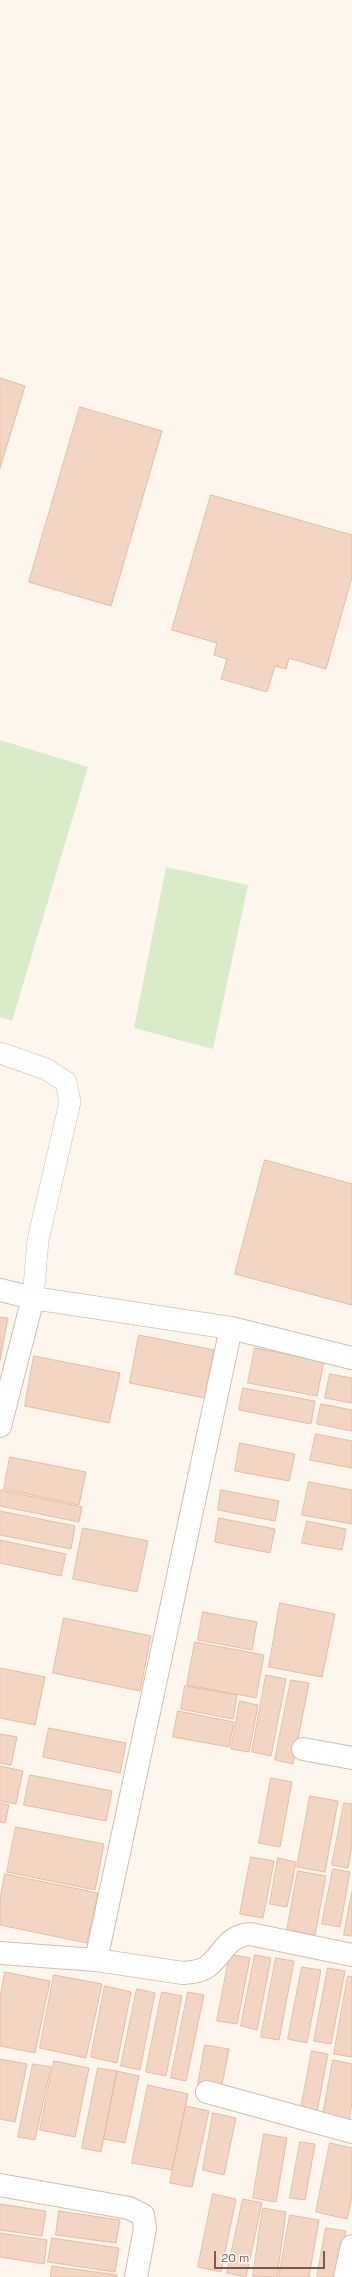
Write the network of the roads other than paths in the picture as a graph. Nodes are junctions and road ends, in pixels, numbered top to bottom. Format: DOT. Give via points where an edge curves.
graph roads {
  1 [pos="0,1052"];
  2 [pos="0,1290"];
  3 [pos="33,1298"];
  4 [pos="231,1328"];
  5 [pos="352,1358"];
  6 [pos="0,1426"];
  7 [pos="303,1749"];
  8 [pos="352,1758"];
  9 [pos="0,1953"];
  10 [pos="352,1955"];
  11 [pos="96,1960"];
  12 [pos="207,2092"];
  13 [pos="352,2132"];
  14 [pos="0,2185"];
  15 [pos="352,2246"];
  16 [pos="136,2277"];
  17 [pos="345,2277"];
  1 -- 3 [label="lane" via="46,1069 66,1082 70,1102 38,1240"];
  2 -- 3 [label="street"];
  3 -- 4 [label="street"];
  3 -- 6 [label="street"];
  4 -- 5 [label="street"];
  4 -- 11 [label="street"];
  7 -- 8 [label="street"];
  9 -- 11 [label="street"];
  10 -- 11 [label="street" via="250,1934 239,1935 207,1967 197,1972 183,1973"];
  12 -- 13 [label="street"];
  14 -- 16 [label="street" via="129,2208 143,2215 145,2228"];
  15 -- 17 [label="street"];
}
